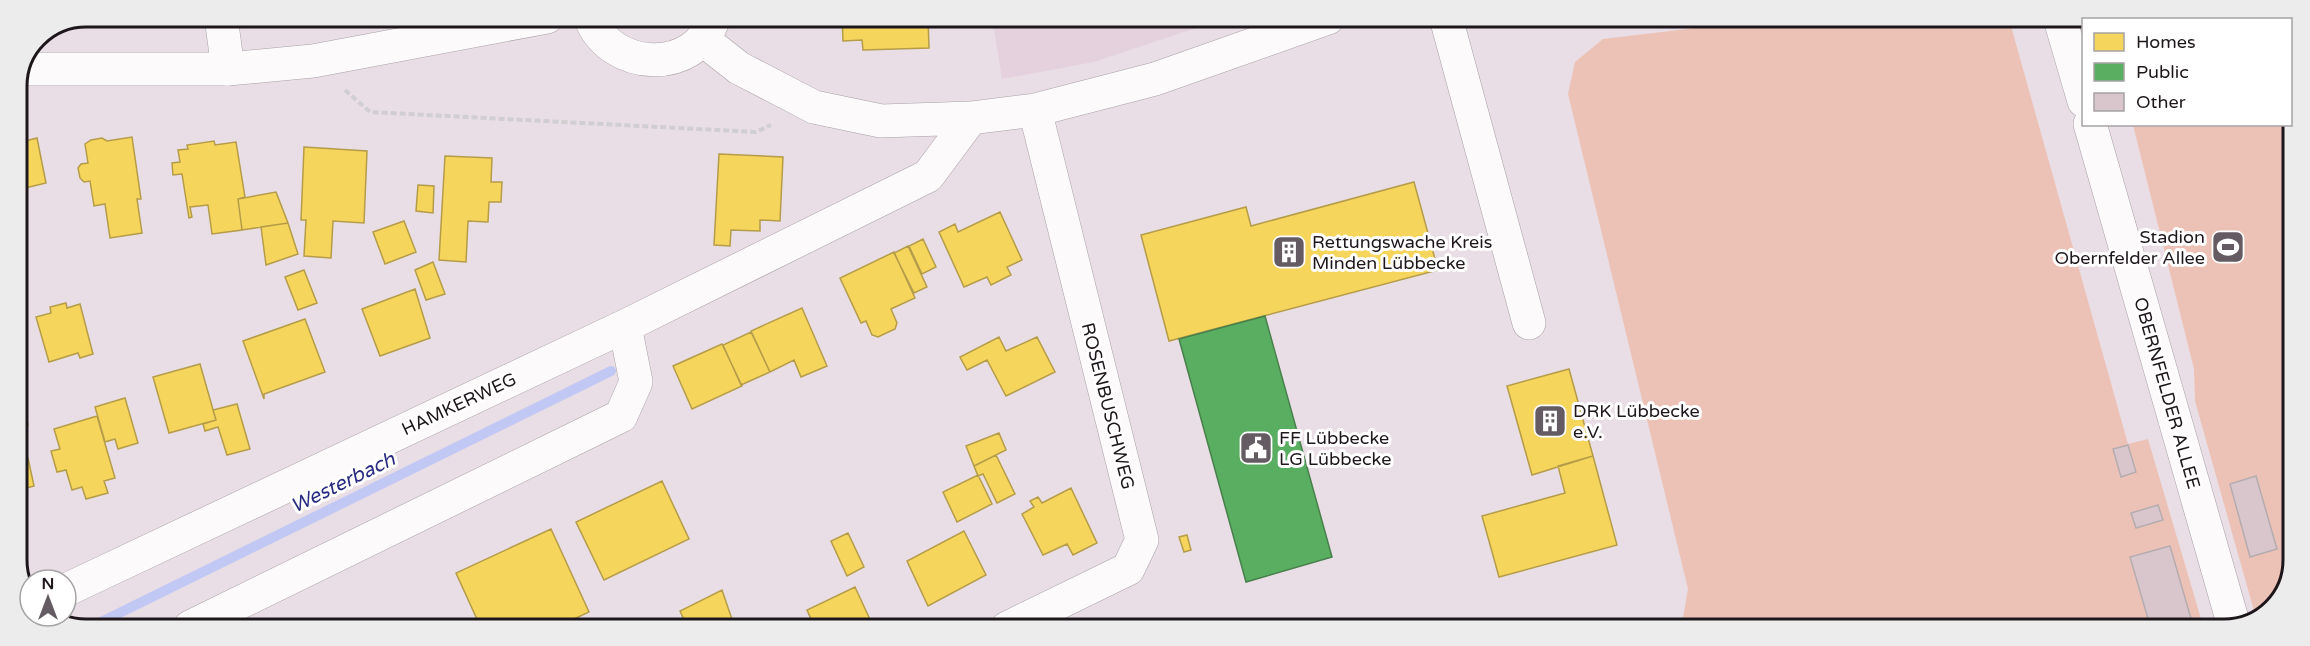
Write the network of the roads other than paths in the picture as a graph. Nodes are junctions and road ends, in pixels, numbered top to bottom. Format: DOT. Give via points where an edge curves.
graph roads {
  1 [pos="222,27"];
  2 [pos="494,27"];
  3 [pos="594,27"];
  4 [pos="1302,27"];
  5 [pos="1448,27"];
  6 [pos="2062,27"];
  7 [pos="708,28"];
  8 [pos="30,69"];
  9 [pos="228,69"];
  10 [pos="2082,94"];
  11 [pos="1035,111"];
  12 [pos="971,118"];
  13 [pos="2091,126"];
  14 [pos="1529,324"];
  15 [pos="625,326"];
  16 [pos="78,584"];
  17 [pos="2232,618"];
  18 [pos="206,619"];
  19 [pos="1025,619"];
  1 -- 9 [label="street"];
  2 -- 9 [label="street" via="313,61"];
  3 -- 7 [label="street" via="607,44 645,61 685,52"];
  4 -- 11 [label="street" via="1155,79"];
  5 -- 14 [label="street"];
  6 -- 10 [label="street"];
  7 -- 12 [label="street" via="739,68 814,107 881,121"];
  8 -- 9 [label="street"];
  11 -- 12 [label="street"];
  11 -- 19 [label="street, ROSENBUSCHWEG" via="1142,540 1128,568"];
  12 -- 15 [label="street, HAMKERWEG" via="928,176"];
  13 -- 17 [label="street, OBERNFELDER ALLEE"];
  15 -- 16 [label="street, HAMKERWEG"];
  15 -- 18 [label="street" via="636,382 621,416"];
}
